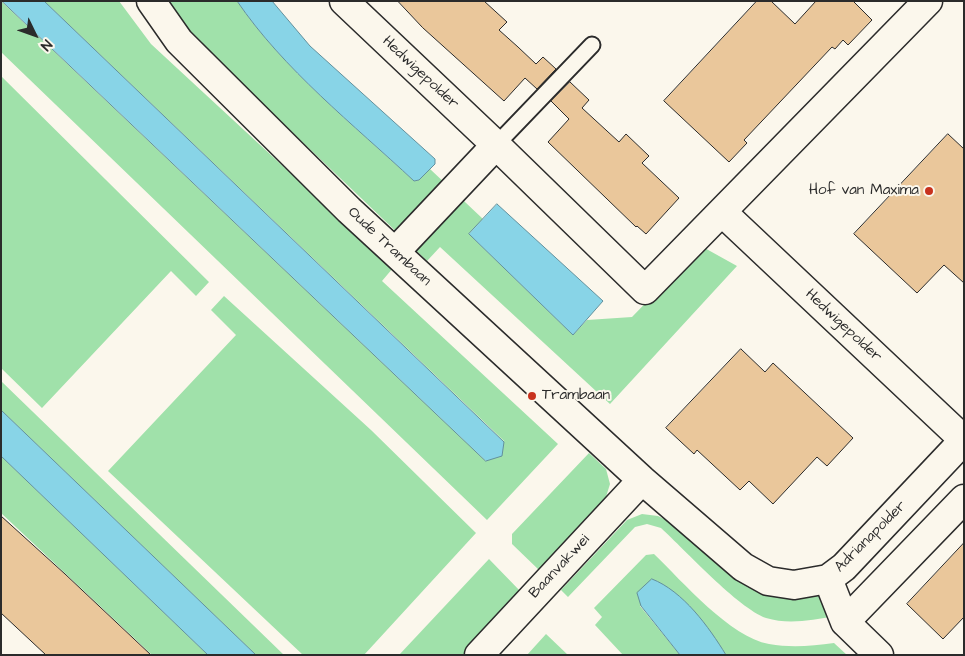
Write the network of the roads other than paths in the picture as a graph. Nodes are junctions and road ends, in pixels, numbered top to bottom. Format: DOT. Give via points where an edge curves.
graph roads {
  1 [pos="151,1"];
  2 [pos="344,1"];
  3 [pos="928,1"];
  4 [pos="592,45"];
  5 [pos="496,145"];
  6 [pos="722,212"];
  7 [pos="395,252"];
  8 [pos="964,440"];
  9 [pos="642,480"];
  10 [pos="964,499"];
  11 [pos="828,579"];
  12 [pos="845,622"];
  13 [pos="479,655"];
  14 [pos="879,655"];
  1 -- 7 [label="street, Oude Trambaan" via="179,41"];
  2 -- 5 [label="street, Hedwigepolder"];
  3 -- 6 [label="street, Hedwigepolder"];
  4 -- 5 [label="lane"];
  5 -- 6 [label="street, Hedwigepolder" via="645,290"];
  5 -- 7 [label="street"];
  6 -- 8 [label="street, Hedwigepolder"];
  7 -- 9 [label="street, Oude Trambaan"];
  8 -- 11 [label="street, Adrianapolder" via="844,567"];
  9 -- 11 [label="street, Adrianapolder" via="743,567 768,581 794,585"];
  9 -- 13 [label="street, Baanvakwei"];
  10 -- 12 [label="street"];
  11 -- 12 [label="street"];
  12 -- 14 [label="street"];
}
